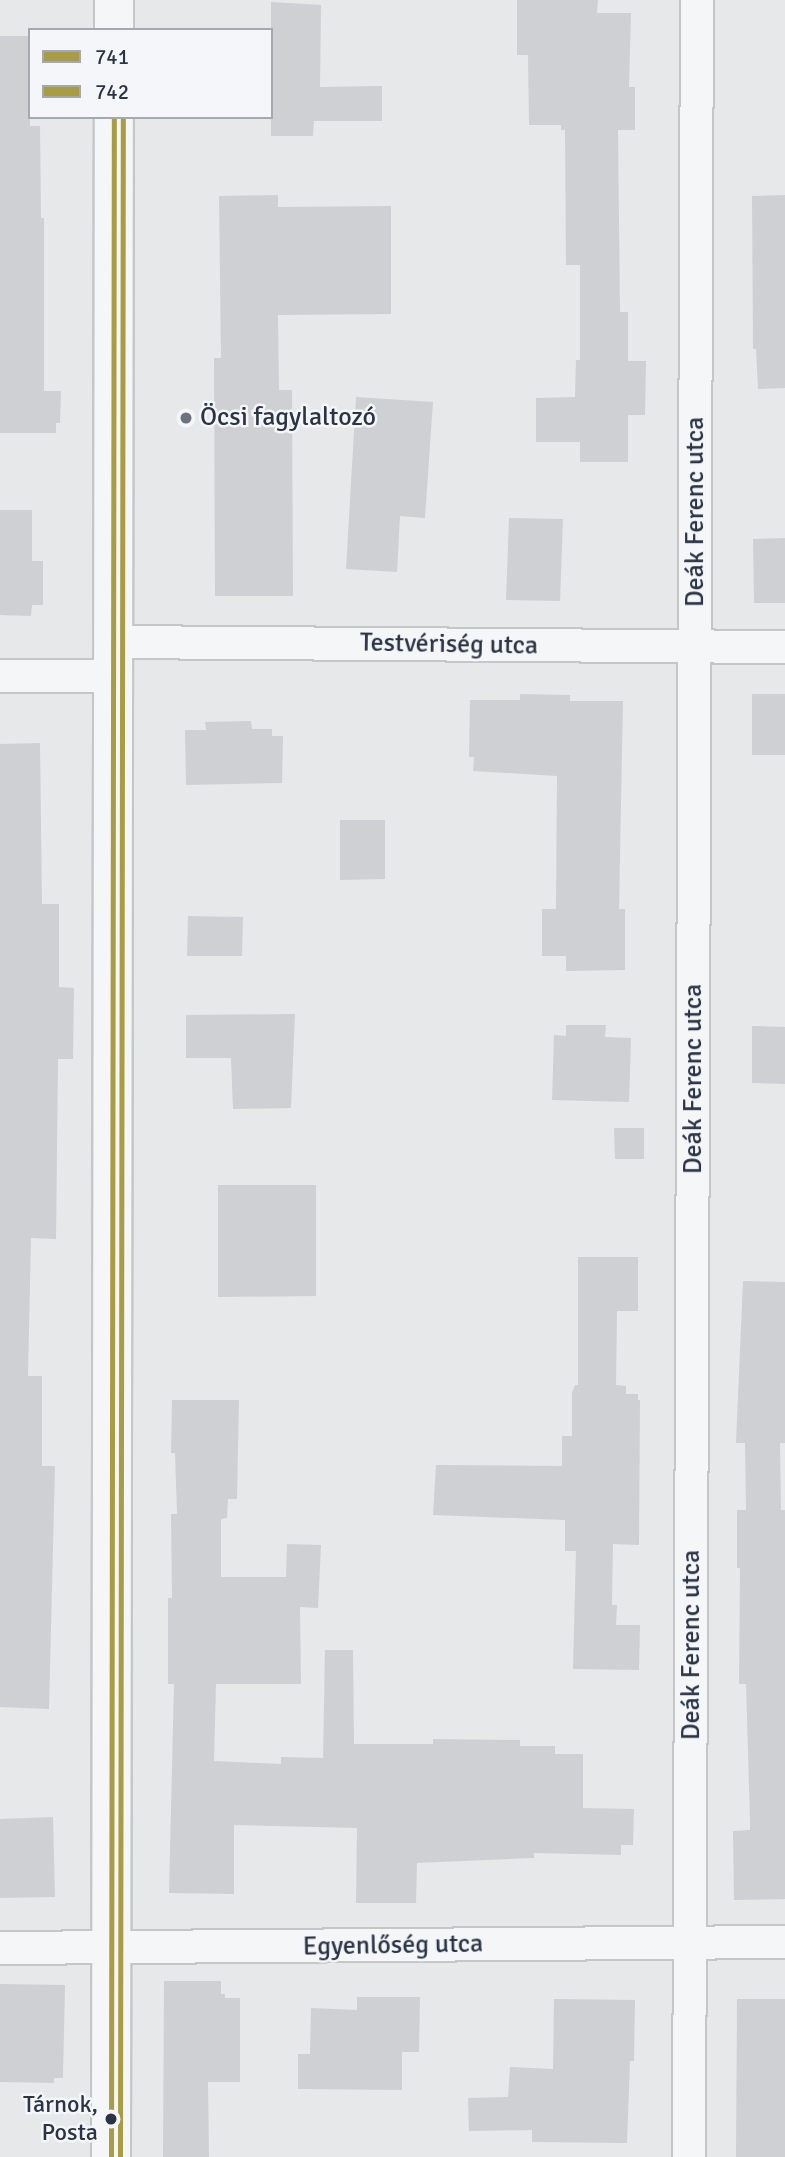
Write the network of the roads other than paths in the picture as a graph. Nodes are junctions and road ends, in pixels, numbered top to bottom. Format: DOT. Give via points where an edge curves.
graph roads {
  1 [pos="114,0"];
  2 [pos="697,0"];
  3 [pos="114,28"];
  4 [pos="114,119"];
  5 [pos="695,647"];
  6 [pos="785,647"];
  7 [pos="113,659"];
  8 [pos="0,676"];
  9 [pos="785,1942"];
  10 [pos="691,1943"];
  11 [pos="0,1948"];
  12 [pos="112,1949"];
  13 [pos="111,2157"];
  14 [pos="690,2157"];
  1 -- 3 [label="street"];
  2 -- 5 [label="street, Deák Ferenc utca"];
  4 -- 7 [label="street"];
  5 -- 6 [label="street, Testvériség utca"];
  5 -- 7 [label="street, Testvériség utca"];
  5 -- 10 [label="street, Deák Ferenc utca"];
  7 -- 8 [label="street, Testvériség utca"];
  7 -- 12 [label="street"];
  9 -- 10 [label="street, Egyenlőség utca"];
  10 -- 12 [label="street, Egyenlőség utca"];
  10 -- 14 [label="street, Deák Ferenc utca"];
  11 -- 12 [label="street, Egyenlőség utca"];
  12 -- 13 [label="street"];
}
